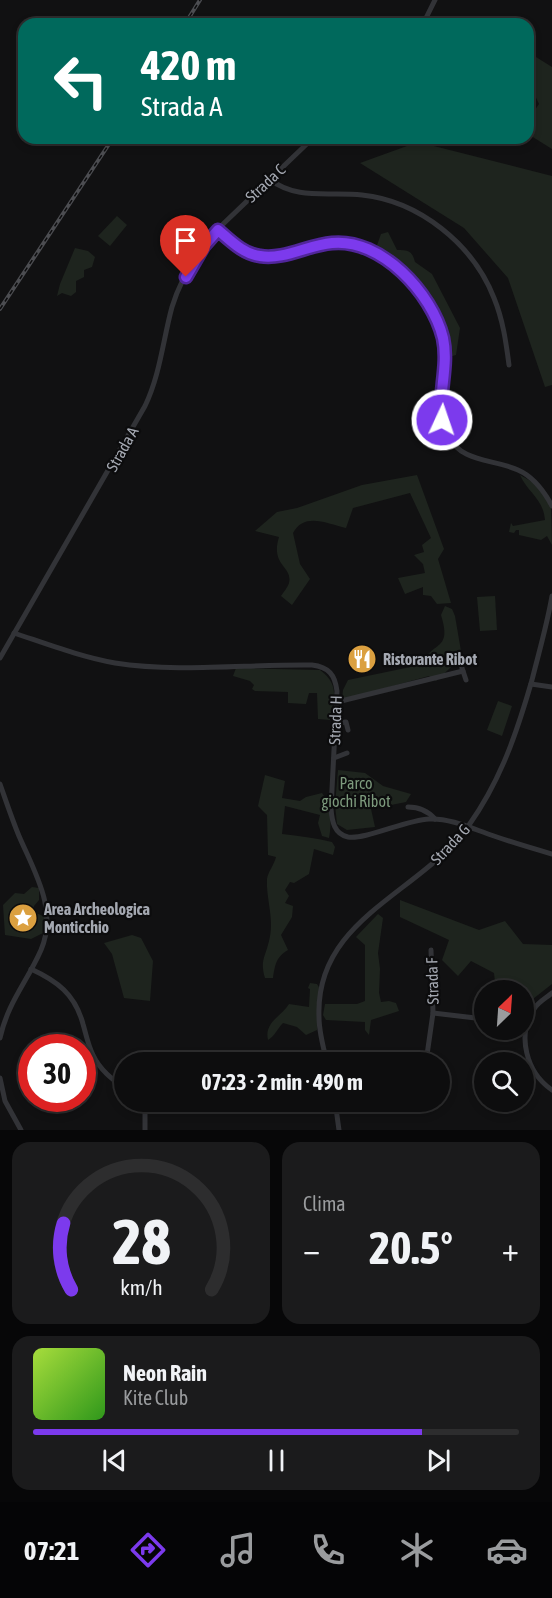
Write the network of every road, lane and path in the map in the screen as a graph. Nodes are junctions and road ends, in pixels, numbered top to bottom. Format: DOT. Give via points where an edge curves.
graph roads {
  1 [pos="435,0"];
  2 [pos="426,18"];
  3 [pos="307,144"];
  4 [pos="269,179"];
  5 [pos="218,230"];
  6 [pos="509,365"];
  7 [pos="552,506"];
  8 [pos="552,596"];
  9 [pos="14,633"];
  10 [pos="0,658"];
  11 [pos="459,659"];
  12 [pos="463,670"];
  13 [pos="466,680"];
  14 [pos="531,684"];
  15 [pos="552,687"];
  16 [pos="338,702"];
  17 [pos="336,723"];
  18 [pos="348,730"];
  19 [pos="347,753"];
  20 [pos="334,758"];
  21 [pos="0,784"];
  22 [pos="408,807"];
  23 [pos="435,819"];
  24 [pos="468,827"];
  25 [pos="552,854"];
  26 [pos="431,950"];
  27 [pos="31,969"];
  28 [pos="549,995"];
  29 [pos="552,1002"];
  30 [pos="534,1009"];
  31 [pos="434,1013"];
  32 [pos="474,1018"];
  33 [pos="0,1038"];
  34 [pos="526,1040"];
  35 [pos="325,1052"];
  36 [pos="428,1052"];
  37 [pos="0,1078"];
  38 [pos="114,1080"];
  39 [pos="552,1090"];
  40 [pos="144,1112"];
  41 [pos="337,1112"];
  42 [pos="21,1130"];
  43 [pos="145,1130"];
  44 [pos="339,1130"];
  1 -- 2 [label="street"];
  3 -- 4 [label="street, Strada C"];
  4 -- 5 [label="street, Strada C"];
  4 -- 6 [label="street" via="305,195 353,194 389,200 437,226 471,257 490,288 500,313"];
  5 -- 7 [label="street" via="246,251 262,257 337,242 362,246 388,260 423,297 441,330 445,358 442,417 451,441 471,458 526,475"];
  5 -- 9 [label="street, Strada A" via="201,250 177,294 154,386 145,406"];
  8 -- 14 [label="street, Strada G"];
  9 -- 10 [label="street, Strada A"];
  9 -- 16 [label="street, Strada H" via="121,663 184,667 322,666 335,678"];
  11 -- 12 [label="street"];
  12 -- 13 [label="street"];
  12 -- 16 [label="street"];
  14 -- 15 [label="street"];
  14 -- 24 [label="street, Strada G" via="511,749 493,789"];
  16 -- 17 [label="street, Strada H"];
  17 -- 18 [label="street" via="346,723"];
  17 -- 20 [label="street, Strada H"];
  19 -- 20 [label="street"];
  20 -- 23 [label="street, Strada H" via="332,821 339,833 358,837 399,824"];
  21 -- 27 [label="street" via="46,902 45,936"];
  22 -- 23 [label="street"];
  23 -- 24 [label="street, Strada H"];
  24 -- 25 [label="street, Strada H"];
  24 -- 35 [label="street, Strada G" via="443,855 360,922 338,946 326,971 320,998 319,1024"];
  26 -- 31 [label="street, Strada F"];
  27 -- 33 [label="street" via="7,1012"];
  27 -- 38 [label="street" via="68,992 78,1008 96,1061"];
  28 -- 29 [label="street"];
  28 -- 30 [label="street"];
  31 -- 32 [label="street, Strada F"];
  31 -- 36 [label="street, Strada F"];
  34 -- 39 [label="street" via="529,1062 539,1079"];
  37 -- 42 [label="street" via="5,1101"];
  40 -- 43 [label="street"];
  41 -- 44 [label="street"];
}
